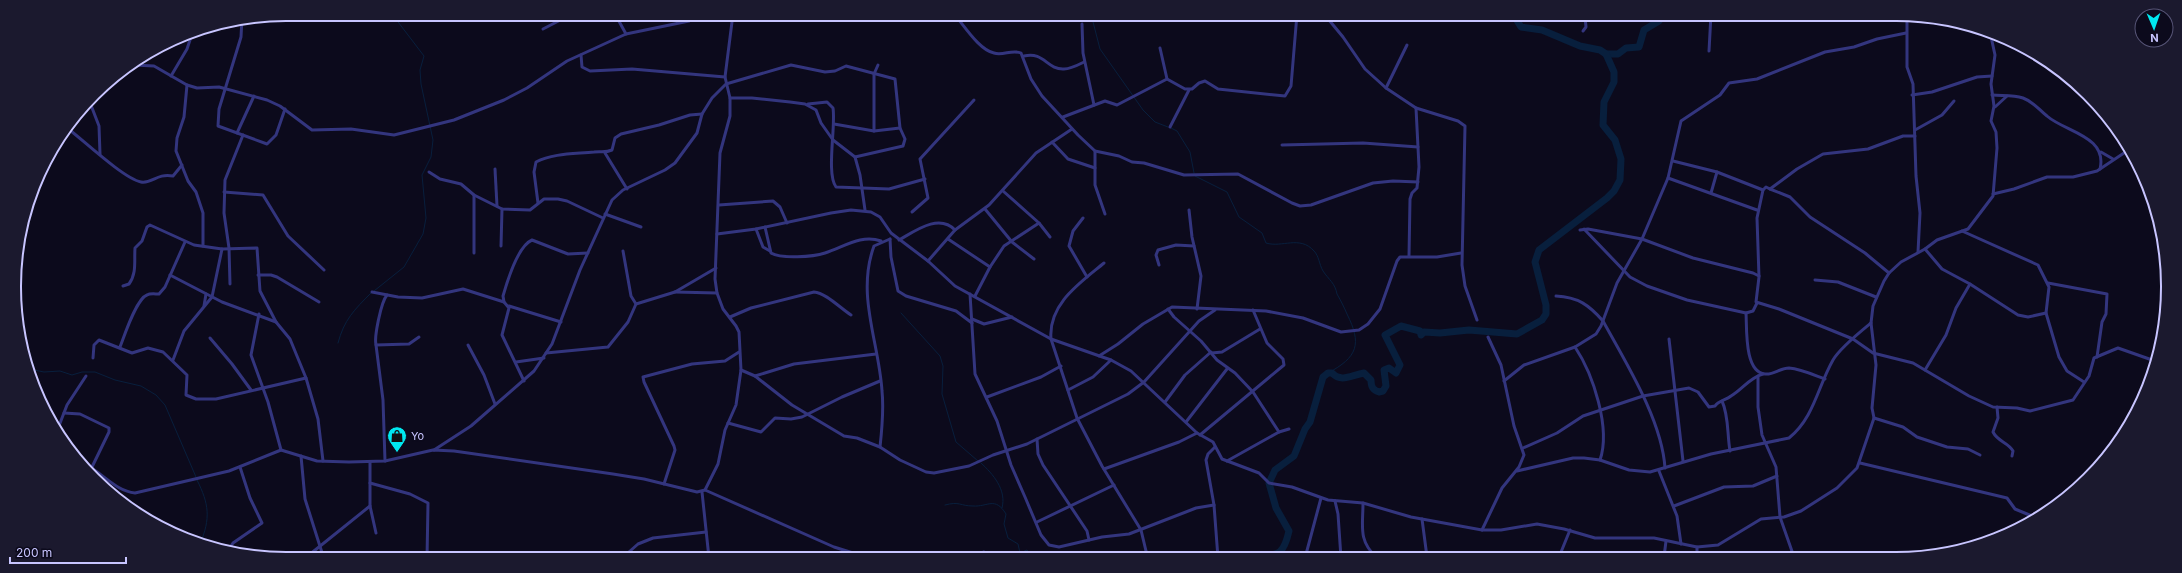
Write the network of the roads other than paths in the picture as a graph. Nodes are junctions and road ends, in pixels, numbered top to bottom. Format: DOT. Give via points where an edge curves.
graph roads {
  1 [pos="559,21"];
  2 [pos="619,21"];
  3 [pos="689,21"];
  4 [pos="732,21"];
  5 [pos="959,21"];
  6 [pos="1296,21"];
  7 [pos="1330,21"];
  8 [pos="1585,21"];
  9 [pos="1711,21"];
  10 [pos="1907,22"];
  11 [pos="1082,24"];
  12 [pos="241,25"];
  13 [pos="543,30"];
  14 [pos="1583,31"];
  15 [pos="1906,33"];
  16 [pos="626,34"];
  17 [pos="190,39"];
  18 [pos="1992,39"];
  19 [pos="1407,45"];
  20 [pos="1160,48"];
  21 [pos="1709,51"];
  22 [pos="581,55"];
  23 [pos="1024,56"];
  24 [pos="1084,62"];
  25 [pos="141,65"];
  26 [pos="878,65"];
  27 [pos="874,74"];
  28 [pos="171,76"];
  29 [pos="1992,76"];
  30 [pos="725,77"];
  31 [pos="1167,79"];
  32 [pos="726,84"];
  33 [pos="187,86"];
  34 [pos="226,88"];
  35 [pos="1386,88"];
  36 [pos="1189,90"];
  37 [pos="1912,95"];
  38 [pos="1992,95"];
  39 [pos="254,96"];
  40 [pos="2007,96"];
  41 [pos="730,98"];
  42 [pos="974,100"];
  43 [pos="1954,101"];
  44 [pos="808,104"];
  45 [pos="1094,105"];
  46 [pos="92,106"];
  47 [pos="1416,108"];
  48 [pos="285,109"];
  49 [pos="1994,109"];
  50 [pos="702,114"];
  51 [pos="1063,117"];
  52 [pos="834,124"];
  53 [pos="1170,127"];
  54 [pos="900,128"];
  55 [pos="1072,129"];
  56 [pos="1915,130"];
  57 [pos="71,131"];
  58 [pos="874,131"];
  59 [pos="238,133"];
  60 [pos="243,135"];
  61 [pos="1915,136"];
  62 [pos="833,140"];
  63 [pos="1052,142"];
  64 [pos="1282,145"];
  65 [pos="1418,147"];
  66 [pos="1095,151"];
  67 [pos="2101,152"];
  68 [pos="2124,152"];
  69 [pos="605,153"];
  70 [pos="100,154"];
  71 [pos="855,157"];
  72 [pos="2113,159"];
  73 [pos="1673,161"];
  74 [pos="182,166"];
  75 [pos="1095,168"];
  76 [pos="495,169"];
  77 [pos="2100,169"];
  78 [pos="428,172"];
  79 [pos="1717,172"];
  80 [pos="1668,178"];
  81 [pos="925,179"];
  82 [pos="1418,182"];
  83 [pos="862,188"];
  84 [pos="627,189"];
  85 [pos="1770,189"];
  86 [pos="1763,190"];
  87 [pos="1003,191"];
  88 [pos="224,192"];
  89 [pos="1711,193"];
  90 [pos="1993,194"];
  91 [pos="474,196"];
  92 [pos="538,203"];
  93 [pos="719,205"];
  94 [pos="497,206"];
  95 [pos="502,209"];
  96 [pos="985,209"];
  97 [pos="864,210"];
  98 [pos="1189,210"];
  99 [pos="1757,210"];
  100 [pos="912,212"];
  101 [pos="1105,214"];
  102 [pos="604,216"];
  103 [pos="1084,218"];
  104 [pos="787,223"];
  105 [pos="1038,223"];
  106 [pos="641,227"];
  107 [pos="765,227"];
  108 [pos="756,229"];
  109 [pos="955,230"];
  110 [pos="1962,231"];
  111 [pos="891,233"];
  112 [pos="717,234"];
  113 [pos="1050,237"];
  114 [pos="890,239"];
  115 [pos="948,239"];
  116 [pos="1642,239"];
  117 [pos="899,240"];
  118 [pos="185,242"];
  119 [pos="881,242"];
  120 [pos="1012,242"];
  121 [pos="203,246"];
  122 [pos="501,246"];
  123 [pos="1194,246"];
  124 [pos="229,248"];
  125 [pos="222,249"];
  126 [pos="1925,249"];
  127 [pos="623,251"];
  128 [pos="770,251"];
  129 [pos="1918,252"];
  130 [pos="474,253"];
  131 [pos="588,253"];
  132 [pos="1461,253"];
  133 [pos="1409,256"];
  134 [pos="1034,259"];
  135 [pos="928,261"];
  136 [pos="1104,263"];
  137 [pos="1159,265"];
  138 [pos="990,267"];
  139 [pos="716,268"];
  140 [pos="324,270"];
  141 [pos="1623,272"];
  142 [pos="1889,273"];
  143 [pos="170,275"];
  144 [pos="258,275"];
  145 [pos="1087,277"];
  146 [pos="1759,277"];
  147 [pos="1816,280"];
  148 [pos="2048,283"];
  149 [pos="230,284"];
  150 [pos="1970,284"];
  151 [pos="123,286"];
  152 [pos="372,292"];
  153 [pos="674,292"];
  154 [pos="717,293"];
  155 [pos="206,294"];
  156 [pos="970,294"];
  157 [pos="386,295"];
  158 [pos="975,296"];
  159 [pos="1556,296"];
  160 [pos="212,297"];
  161 [pos="1876,297"];
  162 [pos="319,302"];
  163 [pos="504,302"];
  164 [pos="1757,303"];
  165 [pos="636,304"];
  166 [pos="509,306"];
  167 [pos="204,307"];
  168 [pos="1168,309"];
  169 [pos="1197,309"];
  170 [pos="1215,310"];
  171 [pos="1253,310"];
  172 [pos="1746,313"];
  173 [pos="2046,313"];
  174 [pos="259,314"];
  175 [pos="851,315"];
  176 [pos="730,317"];
  177 [pos="1012,317"];
  178 [pos="1477,320"];
  179 [pos="972,321"];
  180 [pos="1603,321"];
  181 [pos="276,322"];
  182 [pos="561,322"];
  183 [pos="1871,323"];
  184 [pos="1260,329"];
  185 [pos="1191,331"];
  186 [pos="419,337"];
  187 [pos="1488,337"];
  188 [pos="210,338"];
  189 [pos="1669,339"];
  190 [pos="1051,340"];
  191 [pos="1853,340"];
  192 [pos="376,345"];
  193 [pos="468,345"];
  194 [pos="1575,347"];
  195 [pos="120,348"];
  196 [pos="739,352"];
  197 [pos="546,353"];
  198 [pos="1212,353"];
  199 [pos="1873,353"];
  200 [pos="876,354"];
  201 [pos="1098,356"];
  202 [pos="2097,357"];
  203 [pos="93,358"];
  204 [pos="544,358"];
  205 [pos="2151,359"];
  206 [pos="173,360"];
  207 [pos="1111,360"];
  208 [pos="516,362"];
  209 [pos="1061,366"];
  210 [pos="1227,368"];
  211 [pos="741,370"];
  212 [pos="1925,370"];
  213 [pos="1763,374"];
  214 [pos="86,376"];
  215 [pos="755,376"];
  216 [pos="1758,376"];
  217 [pos="306,378"];
  218 [pos="1825,379"];
  219 [pos="524,381"];
  220 [pos="880,381"];
  221 [pos="1504,381"];
  222 [pos="1144,382"];
  223 [pos="2084,382"];
  224 [pos="262,388"];
  225 [pos="251,390"];
  226 [pos="1068,390"];
  227 [pos="1675,390"];
  228 [pos="1253,392"];
  229 [pos="1643,396"];
  230 [pos="987,397"];
  231 [pos="1722,401"];
  232 [pos="1165,402"];
  233 [pos="495,404"];
  234 [pos="1997,408"];
  235 [pos="1601,410"];
  236 [pos="64,413"];
  237 [pos="809,414"];
  238 [pos="1077,418"];
  239 [pos="1874,418"];
  240 [pos="1186,422"];
  241 [pos="728,423"];
  242 [pos="60,424"];
  243 [pos="1289,429"];
  244 [pos="1279,432"];
  245 [pos="1197,433"];
  246 [pos="1200,435"];
  247 [pos="1037,439"];
  248 [pos="1765,442"];
  249 [pos="880,447"];
  250 [pos="1215,447"];
  251 [pos="1523,448"];
  252 [pos="281,450"];
  253 [pos="433,450"];
  254 [pos="1730,451"];
  255 [pos="1008,452"];
  256 [pos="1980,455"];
  257 [pos="301,456"];
  258 [pos="2012,456"];
  259 [pos="1600,460"];
  260 [pos="323,461"];
  261 [pos="385,461"];
  262 [pos="1227,461"];
  263 [pos="1682,461"];
  264 [pos="370,462"];
  265 [pos="1860,463"];
  266 [pos="92,467"];
  267 [pos="240,467"];
  268 [pos="1665,468"];
  269 [pos="1104,469"];
  270 [pos="1517,471"];
  271 [pos="1659,471"];
  272 [pos="1778,476"];
  273 [pos="370,483"];
  274 [pos="664,484"];
  275 [pos="1114,485"];
  276 [pos="703,491"];
  277 [pos="1321,498"];
  278 [pos="1335,501"];
  279 [pos="1363,503"];
  280 [pos="1214,505"];
  281 [pos="370,506"];
  282 [pos="1070,506"];
  283 [pos="1674,506"];
  284 [pos="2030,515"];
  285 [pos="1780,517"];
  286 [pos="1422,519"];
  287 [pos="1037,522"];
  288 [pos="1141,530"];
  289 [pos="1482,530"];
  290 [pos="1570,530"];
  291 [pos="706,532"];
  292 [pos="376,533"];
  293 [pos="1089,540"];
  294 [pos="1666,541"];
  295 [pos="1680,544"];
  296 [pos="232,546"];
  297 [pos="320,547"];
  298 [pos="1697,547"];
  299 [pos="313,552"];
  300 [pos="322,552"];
  301 [pos="427,552"];
  302 [pos="628,552"];
  303 [pos="708,552"];
  304 [pos="850,552"];
  305 [pos="1147,552"];
  306 [pos="1218,552"];
  307 [pos="1307,552"];
  308 [pos="1341,552"];
  309 [pos="1371,552"];
  310 [pos="1426,552"];
  311 [pos="1561,552"];
  312 [pos="1665,552"];
  313 [pos="1697,552"];
  314 [pos="1792,552"];
  1 -- 13 [label="street"];
  2 -- 16 [label="street"];
  3 -- 16 [label="street"];
  4 -- 30 [label="street"];
  5 -- 23 [label="street" via="971,36 991,52 996,54 1018,51"];
  6 -- 36 [label="street" via="1291,86 1285,96 1218,89 1205,81"];
  7 -- 35 [label="street" via="1365,69"];
  8 -- 14 [label="street"];
  9 -- 21 [label="street"];
  10 -- 15 [label="street"];
  11 -- 24 [label="street"];
  12 -- 34 [label="street"];
  15 -- 37 [label="street" via="1908,67 1913,84"];
  15 -- 73 [label="street" via="1877,38 1847,49 1825,52 1757,79 1729,83 1720,95 1681,121"];
  16 -- 22 [label="street"];
  17 -- 28 [label="street"];
  18 -- 29 [label="street" via="1995,55"];
  19 -- 35 [label="street"];
  20 -- 31 [label="street"];
  22 -- 30 [label="street" via="582,67 590,71 632,69"];
  22 -- 48 [label="street" via="504,100 454,120 394,135 352,129 312,130"];
  23 -- 24 [label="street" via="1036,55 1060,69"];
  23 -- 51 [label="street" via="1034,85"];
  24 -- 45 [label="street"];
  25 -- 28 [label="street" via="154,66"];
  26 -- 27 [label="street"];
  27 -- 32 [label="street" via="846,66 825,72 791,65"];
  27 -- 54 [label="street" via="895,79"];
  27 -- 58 [label="street"];
  28 -- 33 [label="street"];
  29 -- 37 [label="street" via="1977,77 1932,92"];
  29 -- 38 [label="street"];
  30 -- 32 [label="street"];
  31 -- 36 [label="street"];
  31 -- 45 [label="street" via="1117,105 1107,101"];
  32 -- 41 [label="street"];
  32 -- 50 [label="street" via="712,98"];
  33 -- 34 [label="street"];
  33 -- 74 [label="street" via="184,118 176,144"];
  34 -- 39 [label="street"];
  34 -- 59 [label="street" via="219,109 218,126"];
  35 -- 47 [label="street"];
  36 -- 53 [label="street"];
  37 -- 56 [label="street"];
  38 -- 40 [label="street"];
  38 -- 49 [label="street"];
  39 -- 48 [label="street" via="274,102"];
  39 -- 59 [label="street"];
  40 -- 49 [label="street"];
  40 -- 67 [label="street" via="2022,98 2036,105 2047,116 2075,131 2098,147"];
  41 -- 62 [label="street" via="773,99 808,105 816,110 821,124"];
  41 -- 93 [label="street" via="730,116 720,154"];
  42 -- 81 [label="street" via="920,159"];
  43 -- 56 [label="street" via="1942,115"];
  44 -- 52 [label="street" via="831,104"];
  45 -- 51 [label="street"];
  46 -- 70 [label="street" via="99,126"];
  47 -- 65 [label="street"];
  47 -- 132 [label="street" via="1458,121 1465,126"];
  48 -- 60 [label="street" via="276,135 270,143"];
  49 -- 90 [label="street" via="1991,121 1996,132 1997,148"];
  50 -- 69 [label="street" via="690,114 621,134 615,138 612,150"];
  50 -- 84 [label="street" via="697,133 675,163"];
  51 -- 55 [label="street"];
  52 -- 58 [label="street"];
  52 -- 62 [label="street"];
  54 -- 58 [label="street"];
  54 -- 71 [label="street" via="905,139 903,146"];
  55 -- 63 [label="street"];
  55 -- 66 [label="street"];
  56 -- 61 [label="street"];
  57 -- 70 [label="street"];
  59 -- 60 [label="street"];
  60 -- 88 [label="street" via="226,173"];
  61 -- 85 [label="street" via="1904,136 1864,150 1823,154 1798,168"];
  61 -- 129 [label="street" via="1920,213"];
  62 -- 71 [label="street"];
  62 -- 83 [label="street" via="834,186"];
  63 -- 75 [label="street" via="1068,159"];
  63 -- 87 [label="street" via="1036,153"];
  64 -- 65 [label="street" via="1363,143"];
  65 -- 82 [label="street"];
  66 -- 75 [label="street"];
  66 -- 82 [label="street" via="1184,175 1238,174 1300,206 1311,205 1373,183"];
  67 -- 72 [label="street"];
  67 -- 77 [label="street"];
  68 -- 72 [label="street"];
  69 -- 84 [label="street"];
  69 -- 92 [label="street" via="550,156 536,162 534,172"];
  70 -- 74 [label="street" via="124,174 143,182 162,174 175,175"];
  71 -- 83 [label="street"];
  72 -- 77 [label="street"];
  73 -- 79 [label="street"];
  73 -- 80 [label="street"];
  74 -- 121 [label="street" via="196,192 203,213"];
  75 -- 101 [label="street" via="1096,191"];
  76 -- 94 [label="street"];
  77 -- 90 [label="street" via="2073,177 2047,177"];
  78 -- 91 [label="street" via="440,179 461,184"];
  79 -- 86 [label="street"];
  79 -- 89 [label="street"];
  80 -- 89 [label="street"];
  80 -- 116 [label="street"];
  81 -- 83 [label="street" via="889,189"];
  81 -- 100 [label="street" via="928,198"];
  82 -- 133 [label="street" via="1410,199"];
  83 -- 97 [label="street"];
  84 -- 102 [label="street" via="615,197"];
  85 -- 86 [label="street" via="1766,187"];
  85 -- 142 [label="street" via="1790,197 1810,217 1869,256"];
  86 -- 99 [label="street"];
  87 -- 96 [label="street"];
  87 -- 105 [label="street"];
  88 -- 124 [label="street" via="225,227"];
  88 -- 140 [label="street" via="263,195 288,236"];
  89 -- 99 [label="street"];
  90 -- 110 [label="street" via="1972,225"];
  91 -- 94 [label="street"];
  91 -- 130 [label="street"];
  92 -- 95 [label="street" via="530,210"];
  92 -- 102 [label="street" via="550,198 567,201"];
  93 -- 104 [label="street" via="773,201 780,207"];
  93 -- 112 [label="street"];
  94 -- 95 [label="street"];
  95 -- 122 [label="street"];
  96 -- 109 [label="street"];
  96 -- 120 [label="street"];
  97 -- 104 [label="street" via="831,213"];
  97 -- 111 [label="street" via="880,217"];
  98 -- 123 [label="street"];
  99 -- 146 [label="street"];
  102 -- 106 [label="street"];
  102 -- 131 [label="street"];
  103 -- 145 [label="street" via="1073,231 1069,246"];
  104 -- 107 [label="street"];
  105 -- 113 [label="street"];
  105 -- 120 [label="street"];
  107 -- 108 [label="street"];
  107 -- 128 [label="street"];
  108 -- 112 [label="street"];
  108 -- 128 [label="street" via="763,247"];
  109 -- 115 [label="street"];
  109 -- 117 [label="street" via="948,224 938,222 922,227"];
  110 -- 126 [label="street" via="1943,236"];
  110 -- 148 [label="street" via="2038,265"];
  111 -- 114 [label="street"];
  111 -- 117 [label="street"];
  112 -- 139 [label="street"];
  114 -- 119 [label="street"];
  114 -- 179 [label="street" via="898,291 906,296 956,311"];
  115 -- 135 [label="street"];
  115 -- 138 [label="street"];
  116 -- 141 [label="street"];
  116 -- 141 [label="street" via="1582,229"];
  116 -- 146 [label="street" via="1693,258 1753,273"];
  117 -- 135 [label="street"];
  118 -- 121 [label="street"];
  118 -- 143 [label="street"];
  118 -- 151 [label="street" via="150,225 147,227 142,241 135,248 132,280"];
  119 -- 128 [label="street" via="873,239 854,242 824,253 791,257 772,254"];
  119 -- 200 [label="street" via="874,246 866,273 869,314"];
  120 -- 134 [label="street"];
  120 -- 138 [label="street" via="1004,246"];
  121 -- 125 [label="street"];
  123 -- 137 [label="street" via="1158,250 1156,254"];
  123 -- 169 [label="street" via="1201,276"];
  124 -- 125 [label="street"];
  124 -- 144 [label="street" via="257,248"];
  124 -- 149 [label="street"];
  125 -- 160 [label="street"];
  126 -- 129 [label="street"];
  126 -- 150 [label="street" via="1942,269"];
  127 -- 165 [label="street" via="631,296"];
  129 -- 142 [label="street"];
  131 -- 163 [label="street" via="568,254 536,241 529,242 511,273 503,296"];
  131 -- 182 [label="street"];
  132 -- 133 [label="street" via="1437,257"];
  132 -- 178 [label="street" via="1465,286"];
  133 -- 171 [label="street" via="1400,257 1397,261 1380,309 1368,324 1359,330 1341,332 1303,318"];
  135 -- 156 [label="street" via="944,278"];
  136 -- 145 [label="street"];
  138 -- 158 [label="street"];
  139 -- 153 [label="street"];
  139 -- 154 [label="street"];
  141 -- 172 [label="street" via="1647,286 1681,298"];
  141 -- 180 [label="street"];
  142 -- 161 [label="street"];
  143 -- 155 [label="street"];
  143 -- 195 [label="street" via="159,294 144,297 132,316"];
  144 -- 162 [label="street" via="277,277"];
  144 -- 181 [label="street" via="260,290"];
  145 -- 190 [label="street" via="1062,301 1052,326"];
  146 -- 164 [label="street" via="1755,300"];
  147 -- 161 [label="street" via="1838,282"];
  148 -- 173 [label="street"];
  148 -- 202 [label="street" via="2107,294 2106,314 2102,322"];
  150 -- 173 [label="street" via="2018,315"];
  150 -- 212 [label="street" via="1956,308 1946,335 1931,356"];
  152 -- 157 [label="street"];
  153 -- 154 [label="street"];
  153 -- 165 [label="street"];
  154 -- 176 [label="street" via="723,309"];
  155 -- 160 [label="street"];
  155 -- 167 [label="street"];
  156 -- 158 [label="street"];
  156 -- 179 [label="street"];
  157 -- 163 [label="street" via="422,298 463,289"];
  157 -- 192 [label="street" via="375,333"];
  158 -- 177 [label="street"];
  159 -- 180 [label="street" via="1581,301 1593,309"];
  160 -- 167 [label="street"];
  160 -- 174 [label="street"];
  161 -- 183 [label="street"];
  163 -- 166 [label="street"];
  164 -- 172 [label="street" via="1753,311"];
  164 -- 191 [label="street" via="1779,309"];
  165 -- 197 [label="street" via="628,322 608,347"];
  166 -- 182 [label="street"];
  166 -- 208 [label="street" via="502,334"];
  167 -- 206 [label="street" via="184,331"];
  168 -- 169 [label="street"];
  168 -- 185 [label="street"];
  168 -- 201 [label="street"];
  169 -- 170 [label="street"];
  170 -- 171 [label="street"];
  170 -- 185 [label="street" via="1199,321"];
  171 -- 184 [label="street"];
  172 -- 213 [label="street" via="1747,348 1754,365"];
  173 -- 223 [label="street" via="2055,347 2064,368"];
  174 -- 181 [label="street"];
  174 -- 224 [label="street" via="251,355"];
  175 -- 176 [label="street" via="837,307 824,294 814,292 751,308"];
  176 -- 196 [label="street" via="739,332"];
  177 -- 179 [label="street" via="984,324"];
  177 -- 190 [label="street"];
  179 -- 230 [label="street" via="975,374"];
  180 -- 194 [label="street" via="1596,334"];
  180 -- 229 [label="street"];
  181 -- 217 [label="street" via="290,339"];
  182 -- 197 [label="street"];
  183 -- 191 [label="street"];
  183 -- 199 [label="street"];
  184 -- 198 [label="street" via="1222,352"];
  184 -- 228 [label="street" via="1270,348 1284,362"];
  185 -- 198 [label="street"];
  185 -- 222 [label="street"];
  186 -- 192 [label="street" via="408,344"];
  187 -- 221 [label="street"];
  188 -- 225 [label="street"];
  189 -- 227 [label="street"];
  190 -- 201 [label="street"];
  190 -- 209 [label="street"];
  191 -- 199 [label="street"];
  191 -- 218 [label="street" via="1834,358"];
  192 -- 261 [label="street" via="384,400"];
  193 -- 233 [label="street" via="482,370"];
  194 -- 221 [label="street" via="1524,364"];
  194 -- 235 [label="street" via="1588,371"];
  195 -- 203 [label="street" via="97,341 94,345"];
  195 -- 206 [label="street" via="134,353 148,348 157,349"];
  196 -- 211 [label="street"];
  196 -- 274 [label="street" via="725,361 692,364 643,377 675,450"];
  197 -- 204 [label="street"];
  198 -- 210 [label="street"];
  198 -- 232 [label="street" via="1185,375"];
  199 -- 212 [label="street" via="1910,362"];
  199 -- 239 [label="street" via="1876,365 1872,408"];
  200 -- 215 [label="street" via="794,364"];
  200 -- 220 [label="street"];
  201 -- 207 [label="street"];
  202 -- 205 [label="street" via="2118,348"];
  202 -- 223 [label="street" via="2092,361 2090,374"];
  204 -- 208 [label="street"];
  204 -- 219 [label="street"];
  206 -- 225 [label="street" via="187,374 186,395 190,398 216,399"];
  207 -- 222 [label="street"];
  207 -- 226 [label="street" via="1082,384"];
  208 -- 219 [label="street"];
  209 -- 226 [label="street"];
  209 -- 230 [label="street" via="1041,377"];
  210 -- 228 [label="street"];
  210 -- 240 [label="street"];
  211 -- 215 [label="street"];
  211 -- 241 [label="street" via="738,398"];
  212 -- 234 [label="street" via="1969,396"];
  213 -- 216 [label="street"];
  213 -- 218 [label="street" via="1792,368"];
  214 -- 236 [label="street" via="72,395"];
  215 -- 237 [label="street" via="792,405"];
  216 -- 231 [label="street"];
  216 -- 248 [label="street" via="1758,407"];
  217 -- 224 [label="street"];
  217 -- 260 [label="street" via="318,419"];
  218 -- 248 [label="street" via="1809,414 1795,433 1783,440"];
  219 -- 233 [label="street"];
  220 -- 237 [label="street"];
  220 -- 249 [label="street"];
  221 -- 251 [label="street" via="1514,426"];
  222 -- 232 [label="street"];
  222 -- 238 [label="street" via="1128,394"];
  223 -- 234 [label="street" via="2078,395 2068,402 2030,411"];
  224 -- 225 [label="street"];
  224 -- 252 [label="street"];
  226 -- 238 [label="street"];
  227 -- 229 [label="street"];
  227 -- 231 [label="street" via="1694,390 1709,407"];
  227 -- 263 [label="street"];
  228 -- 244 [label="street"];
  228 -- 246 [label="street"];
  229 -- 235 [label="street"];
  229 -- 268 [label="street" via="1661,439"];
  230 -- 255 [label="street"];
  231 -- 254 [label="street" via="1727,412 1726,427"];
  232 -- 240 [label="street"];
  233 -- 253 [label="street" via="461,434"];
  234 -- 258 [label="street" via="1998,418 1993,432 1997,439 2011,447"];
  235 -- 251 [label="street" via="1583,416 1557,433"];
  235 -- 259 [label="street" via="1603,448"];
  236 -- 242 [label="street"];
  236 -- 266 [label="street" via="80,414 109,428"];
  237 -- 241 [label="street" via="792,419 775,418 761,432"];
  237 -- 249 [label="street" via="844,436"];
  238 -- 247 [label="street"];
  238 -- 269 [label="street"];
  239 -- 256 [label="street" via="1903,427 1917,437 1947,448 1968,449"];
  239 -- 265 [label="street"];
  240 -- 245 [label="street"];
  241 -- 276 [label="street" via="724,430 718,464"];
  243 -- 244 [label="street"];
  244 -- 262 [label="street"];
  245 -- 246 [label="street"];
  245 -- 269 [label="street"];
  246 -- 250 [label="street" via="1209,439"];
  247 -- 255 [label="street"];
  247 -- 282 [label="street" via="1038,454 1043,465"];
  248 -- 254 [label="street"];
  248 -- 272 [label="street" via="1774,459"];
  249 -- 255 [label="street" via="900,460 934,473 970,466 993,455"];
  250 -- 262 [label="street" via="1219,456"];
  250 -- 280 [label="street" via="1206,460"];
  251 -- 270 [label="street" via="1523,460"];
  252 -- 257 [label="street"];
  252 -- 267 [label="street"];
  253 -- 261 [label="street"];
  253 -- 274 [label="street" via="498,456"];
  254 -- 263 [label="street"];
  255 -- 287 [label="street" via="1011,465"];
  257 -- 260 [label="street"];
  257 -- 297 [label="street" via="305,499"];
  259 -- 270 [label="street" via="1573,458"];
  259 -- 271 [label="street" via="1640,472"];
  260 -- 264 [label="street"];
  261 -- 264 [label="street"];
  262 -- 277 [label="street" via="1259,473 1269,483 1292,487"];
  263 -- 268 [label="street"];
  264 -- 273 [label="street"];
  265 -- 284 [label="street" via="2007,498 2015,509"];
  265 -- 285 [label="street" via="1838,488 1801,511"];
  266 -- 267 [label="street" via="121,489 135,493"];
  267 -- 296 [label="street" via="250,498 262,523 237,540"];
  268 -- 271 [label="street"];
  269 -- 275 [label="street"];
  270 -- 289 [label="street" via="1502,488"];
  271 -- 283 [label="street"];
  272 -- 283 [label="street" via="1753,486 1724,487"];
  272 -- 285 [label="street"];
  273 -- 281 [label="street"];
  273 -- 301 [label="street" via="410,494 428,503"];
  274 -- 276 [label="street" via="693,492"];
  275 -- 282 [label="street"];
  275 -- 288 [label="street"];
  276 -- 291 [label="street"];
  276 -- 304 [label="street"];
  277 -- 278 [label="street"];
  277 -- 307 [label="street"];
  278 -- 279 [label="street"];
  278 -- 308 [label="street"];
  279 -- 286 [label="street"];
  279 -- 309 [label="street" via="1362,536"];
  280 -- 288 [label="street" via="1196,508"];
  280 -- 306 [label="street"];
  281 -- 292 [label="street"];
  281 -- 297 [label="street"];
  282 -- 287 [label="street"];
  282 -- 293 [label="street" via="1087,530"];
  283 -- 295 [label="street" via="1680,524"];
  285 -- 298 [label="street" via="1761,519 1718,545"];
  285 -- 314 [label="street"];
  286 -- 289 [label="street"];
  286 -- 310 [label="street"];
  287 -- 293 [label="street" via="1045,540 1053,547"];
  288 -- 293 [label="street"];
  288 -- 305 [label="street"];
  289 -- 290 [label="street" via="1495,531 1537,524"];
  290 -- 294 [label="street" via="1595,538 1654,538"];
  290 -- 311 [label="street"];
  291 -- 302 [label="street" via="652,538"];
  291 -- 303 [label="street"];
  294 -- 295 [label="street"];
  294 -- 312 [label="street"];
  295 -- 298 [label="street"];
  297 -- 299 [label="street"];
  297 -- 300 [label="street"];
  298 -- 313 [label="street"];
}
